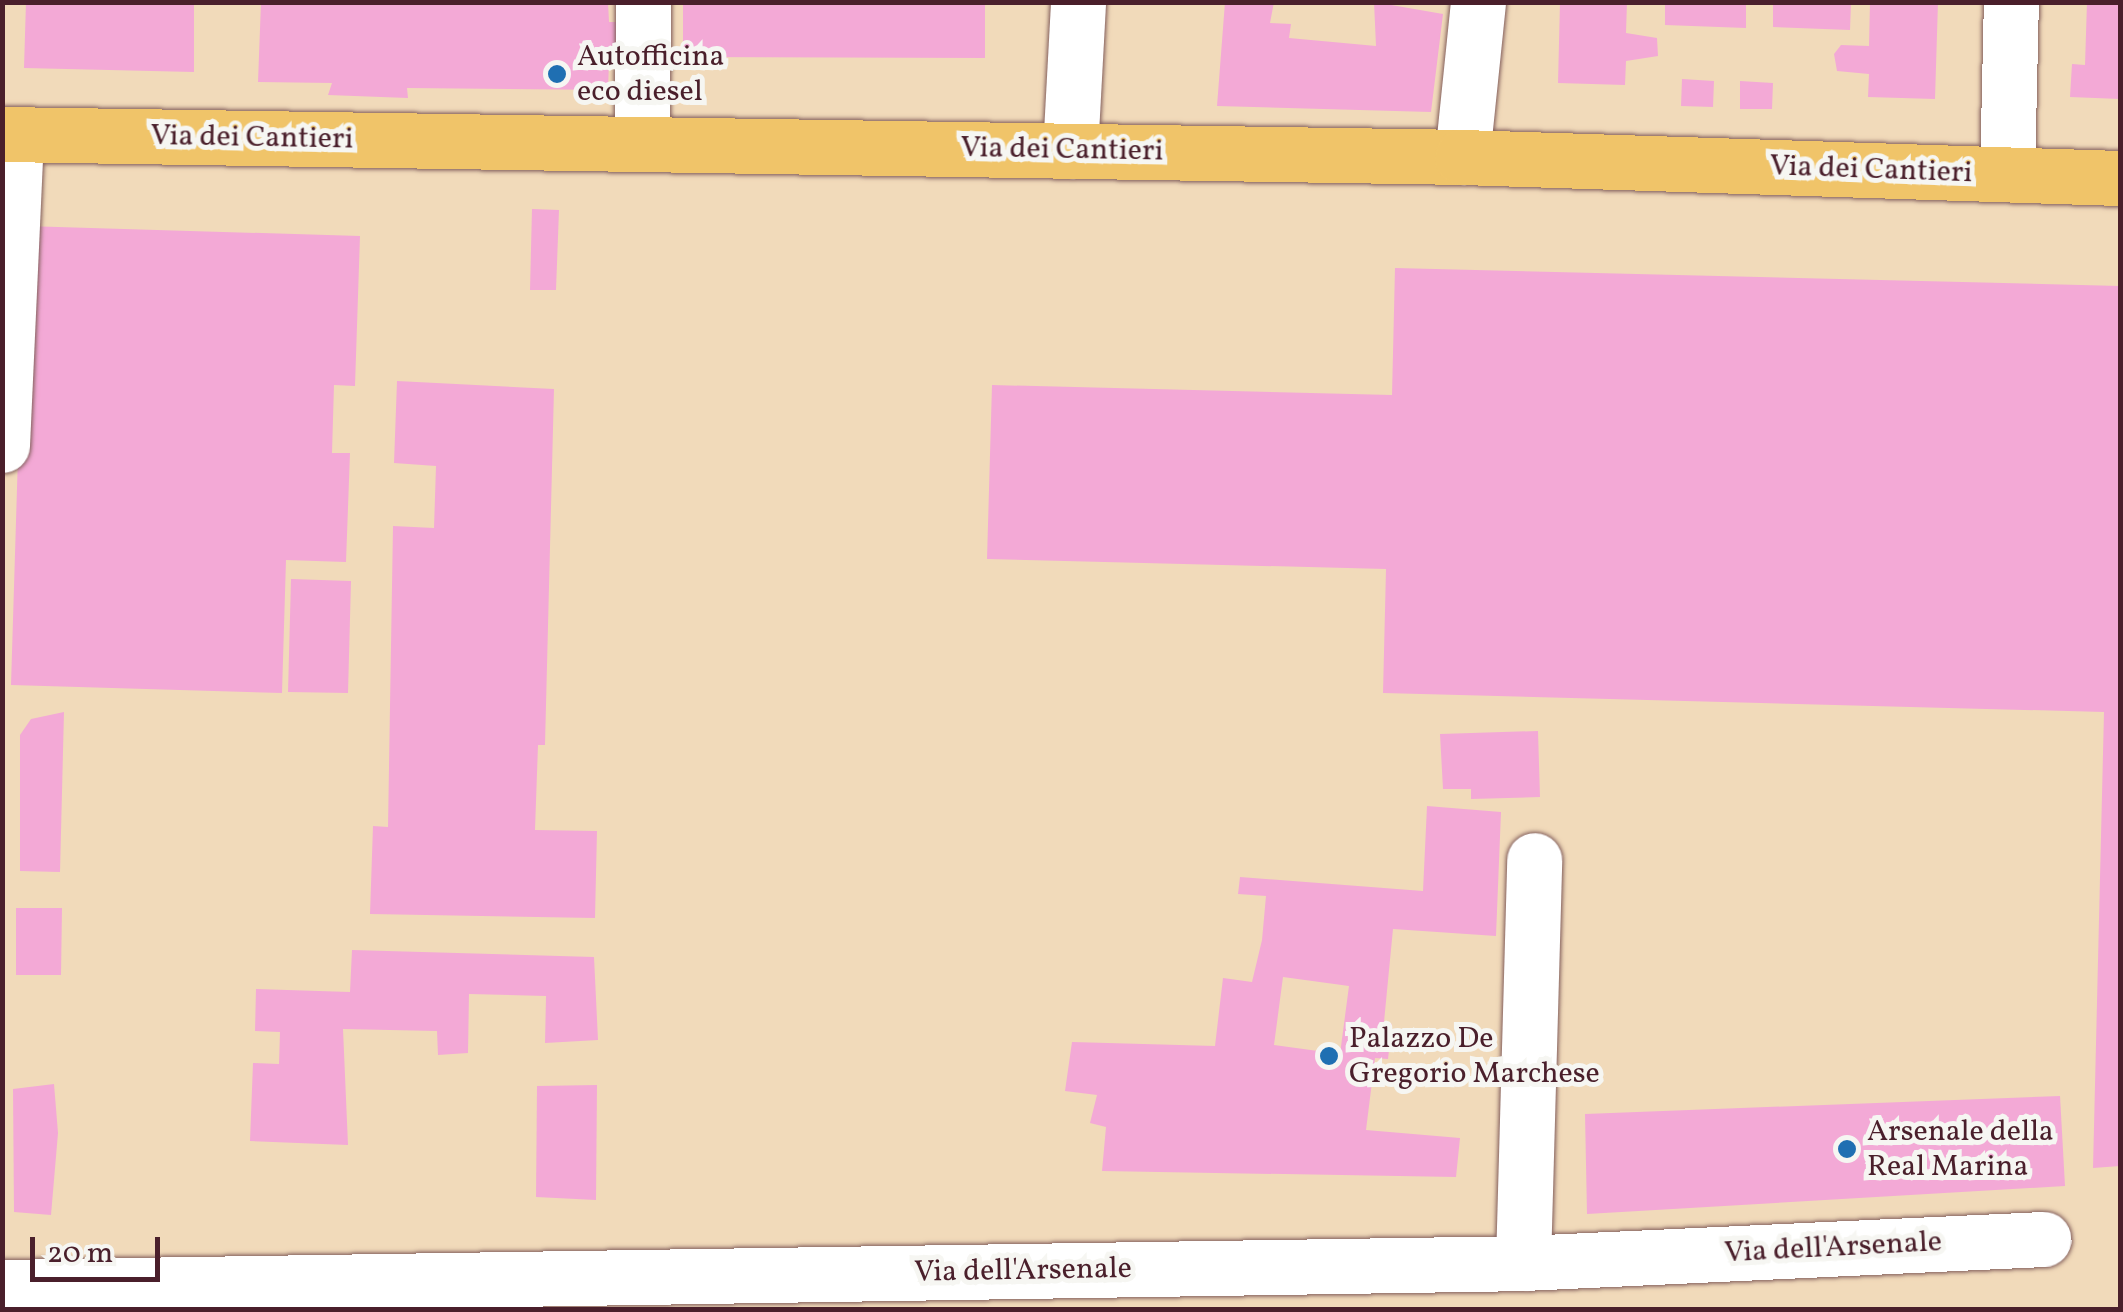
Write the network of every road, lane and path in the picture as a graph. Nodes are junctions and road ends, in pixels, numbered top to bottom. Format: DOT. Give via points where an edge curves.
graph roads {
  1 [pos="643,2"];
  2 [pos="1078,2"];
  3 [pos="1478,2"];
  4 [pos="2011,2"];
  5 [pos="9,134"];
  6 [pos="642,144"];
  7 [pos="1070,151"];
  8 [pos="1462,157"];
  9 [pos="2007,174"];
  10 [pos="2120,178"];
  11 [pos="2,445"];
  12 [pos="1534,860"];
  13 [pos="2043,1239"];
  14 [pos="1522,1263"];
  15 [pos="2,1287"];
  1 -- 6 [label="street"];
  2 -- 7 [label="street"];
  3 -- 8 [label="street"];
  4 -- 9 [label="street"];
  5 -- 6 [label="main road, Via dei Cantieri"];
  5 -- 11 [label="street"];
  6 -- 7 [label="main road, Via dei Cantieri"];
  7 -- 8 [label="main road, Via dei Cantieri"];
  8 -- 9 [label="main road, Via dei Cantieri"];
  9 -- 10 [label="main road, Via dei Cantieri"];
  12 -- 14 [label="street"];
  13 -- 14 [label="street, Via dell'Arsenale"];
  14 -- 15 [label="street, Via dell'Arsenale"];
}
